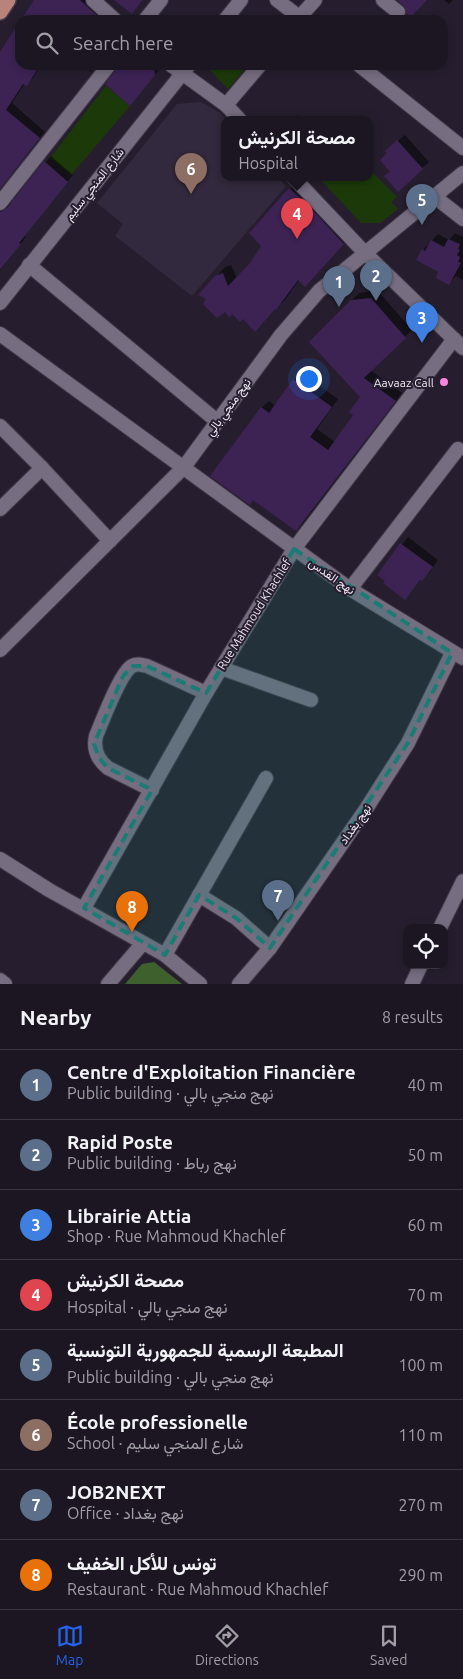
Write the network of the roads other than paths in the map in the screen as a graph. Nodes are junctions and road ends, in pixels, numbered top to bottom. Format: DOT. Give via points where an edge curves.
graph roads {
  1 [pos="8,0"];
  2 [pos="93,0"];
  3 [pos="161,0"];
  4 [pos="241,0"];
  5 [pos="277,0"];
  6 [pos="315,0"];
  7 [pos="383,0"];
  8 [pos="0,12"];
  9 [pos="398,12"];
  10 [pos="110,15"];
  11 [pos="149,15"];
  12 [pos="229,15"];
  13 [pos="295,15"];
  14 [pos="303,15"];
  15 [pos="105,70"];
  16 [pos="179,70"];
  17 [pos="183,70"];
  18 [pos="256,70"];
  19 [pos="365,70"];
  20 [pos="226,105"];
  21 [pos="236,116"];
  22 [pos="463,148"];
  23 [pos="463,173"];
  24 [pos="297,181"];
  25 [pos="435,197"];
  26 [pos="0,203"];
  27 [pos="463,219"];
  28 [pos="365,253"];
  29 [pos="29,265"];
  30 [pos="0,303"];
  31 [pos="0,334"];
  32 [pos="458,343"];
  33 [pos="218,422"];
  34 [pos="0,426"];
  35 [pos="458,449"];
  36 [pos="184,467"];
  37 [pos="42,468"];
  38 [pos="0,509"];
  39 [pos="110,541"];
  40 [pos="294,549"];
  41 [pos="350,589"];
  42 [pos="0,650"];
  43 [pos="458,656"];
  44 [pos="221,668"];
  45 [pos="206,693"];
  46 [pos="311,700"];
  47 [pos="266,778"];
  48 [pos="152,790"];
  49 [pos="0,859"];
  50 [pos="463,881"];
  51 [pos="199,895"];
  52 [pos="84,908"];
  53 [pos="442,924"];
  54 [pos="143,943"];
  55 [pos="270,948"];
  56 [pos="164,955"];
  57 [pos="419,969"];
  58 [pos="0,980"];
  59 [pos="5,984"];
  60 [pos="108,984"];
  61 [pos="200,984"];
  62 [pos="239,984"];
  63 [pos="412,984"];
  1 -- 8 [label="main road"];
  2 -- 10 [label="street"];
  3 -- 11 [label="street"];
  4 -- 12 [label="street"];
  5 -- 13 [label="street"];
  6 -- 14 [label="street"];
  7 -- 9 [label="street"];
  15 -- 26 [label="street"];
  16 -- 29 [label="street, شارع المنجي سليم"];
  17 -- 20 [label="street"];
  18 -- 20 [label="street"];
  19 -- 22 [label="street"];
  20 -- 21 [label="street"];
  23 -- 25 [label="street, نهج منجي بالي"];
  24 -- 28 [label="street"];
  25 -- 27 [label="street"];
  25 -- 28 [label="street, نهج منجي بالي"];
  28 -- 32 [label="street"];
  28 -- 33 [label="street, نهج منجي بالي" via="319,292 281,335"];
  29 -- 30 [label="street, شارع المنجي سليم"];
  29 -- 33 [label="street"];
  31 -- 36 [label="street, نهج القدس"];
  32 -- 40 [label="street, Rue Mahmoud Khachlef"];
  33 -- 36 [label="street, نهج منجي بالي"];
  34 -- 37 [label="street"];
  35 -- 41 [label="street"];
  36 -- 39 [label="street, نهج منجي بالي"];
  36 -- 40 [label="street, نهج القدس"];
  37 -- 38 [label="street"];
  37 -- 39 [label="street"];
  39 -- 42 [label="street, نهج منجي بالي"];
  40 -- 41 [label="street, نهج القدس"];
  40 -- 44 [label="street, Rue Mahmoud Khachlef"];
  41 -- 43 [label="street, نهج القدس"];
  43 -- 55 [label="street, نهج بغداد" via="366,809"];
  44 -- 45 [label="street, Rue Mahmoud Khachlef"];
  44 -- 46 [label="street"];
  45 -- 48 [label="street, Rue Mahmoud Khachlef"];
  45 -- 48 [label="street" via="139,664 123,676 94,744 102,764"];
  47 -- 51 [label="street"];
  48 -- 52 [label="street, Rue Mahmoud Khachlef"];
  49 -- 52 [label="street" via="48,890"];
  50 -- 53 [label="street"];
  51 -- 55 [label="street" via="236,918"];
  51 -- 56 [label="street"];
  52 -- 54 [label="street"];
  54 -- 56 [label="street"];
  54 -- 60 [label="street"];
  55 -- 62 [label="street, نهج بغداد"];
  56 -- 61 [label="street"];
  57 -- 63 [label="street"];
  58 -- 59 [label="street"];
}
